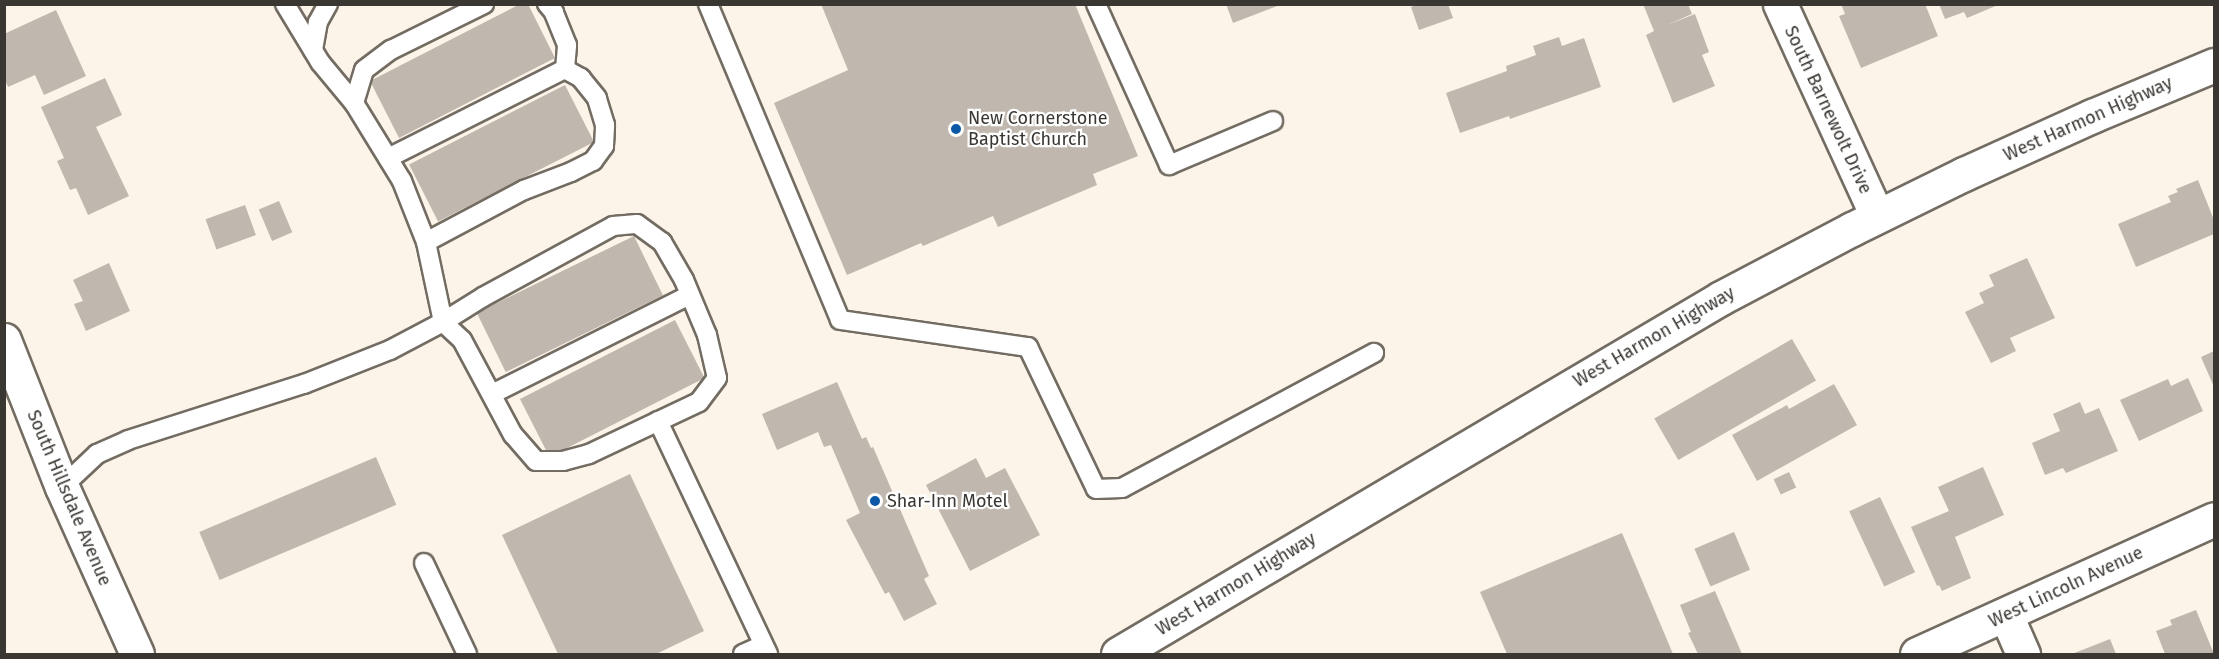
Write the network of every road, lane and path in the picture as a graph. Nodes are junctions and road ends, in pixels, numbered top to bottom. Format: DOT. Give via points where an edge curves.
graph roads {
  1 [pos="285,4"];
  2 [pos="328,4"];
  3 [pos="484,4"];
  4 [pos="547,4"];
  5 [pos="708,4"];
  6 [pos="1096,4"];
  7 [pos="1780,4"];
  8 [pos="313,50"];
  9 [pos="2214,65"];
  10 [pos="565,69"];
  11 [pos="354,103"];
  12 [pos="1273,121"];
  13 [pos="388,158"];
  14 [pos="1877,216"];
  15 [pos="426,242"];
  16 [pos="690,295"];
  17 [pos="443,322"];
  18 [pos="4,340"];
  19 [pos="1374,353"];
  20 [pos="492,394"];
  21 [pos="658,421"];
  22 [pos="62,487"];
  23 [pos="2214,519"];
  24 [pos="424,563"];
  25 [pos="2006,615"];
  26 [pos="766,650"];
  27 [pos="132,653"];
  28 [pos="467,654"];
  29 [pos="743,654"];
  30 [pos="1118,654"];
  31 [pos="1917,654"];
  32 [pos="2023,654"];
  1 -- 8 [label="lane"];
  2 -- 8 [label="lane" via="318,22"];
  3 -- 11 [label="lane" via="391,50 364,70"];
  4 -- 10 [label="lane" via="567,45"];
  5 -- 19 [label="lane" via="840,320 1028,347 1096,489 1122,488"];
  6 -- 12 [label="lane" via="1169,165"];
  7 -- 14 [label="main road, South Barnewolt Drive"];
  8 -- 11 [label="lane"];
  9 -- 14 [label="main road, West Harmon Highway" via="2050,134"];
  10 -- 13 [label="lane"];
  10 -- 15 [label="lane" via="581,78 597,98 605,125 604,146 593,161 524,190"];
  11 -- 13 [label="lane"];
  13 -- 15 [label="lane" via="402,181"];
  14 -- 30 [label="main road, West Harmon Highway" via="1659,333"];
  15 -- 17 [label="lane"];
  16 -- 17 [label="lane" via="662,242 637,224 613,226"];
  16 -- 20 [label="lane"];
  16 -- 21 [label="lane" via="717,378 699,402"];
  17 -- 20 [label="lane" via="462,340"];
  17 -- 22 [label="lane" via="390,350 304,384 128,440 97,454"];
  18 -- 22 [label="main road, South Hillsdale Avenue"];
  20 -- 21 [label="lane" via="513,435 536,461 562,461 589,454"];
  21 -- 26 [label="lane"];
  22 -- 27 [label="main road, South Hillsdale Avenue"];
  23 -- 25 [label="main road, West Lincoln Avenue"];
  24 -- 28 [label="lane"];
  25 -- 31 [label="main road, West Lincoln Avenue"];
  25 -- 32 [label="main road"];
  26 -- 29 [label="lane"];
}
